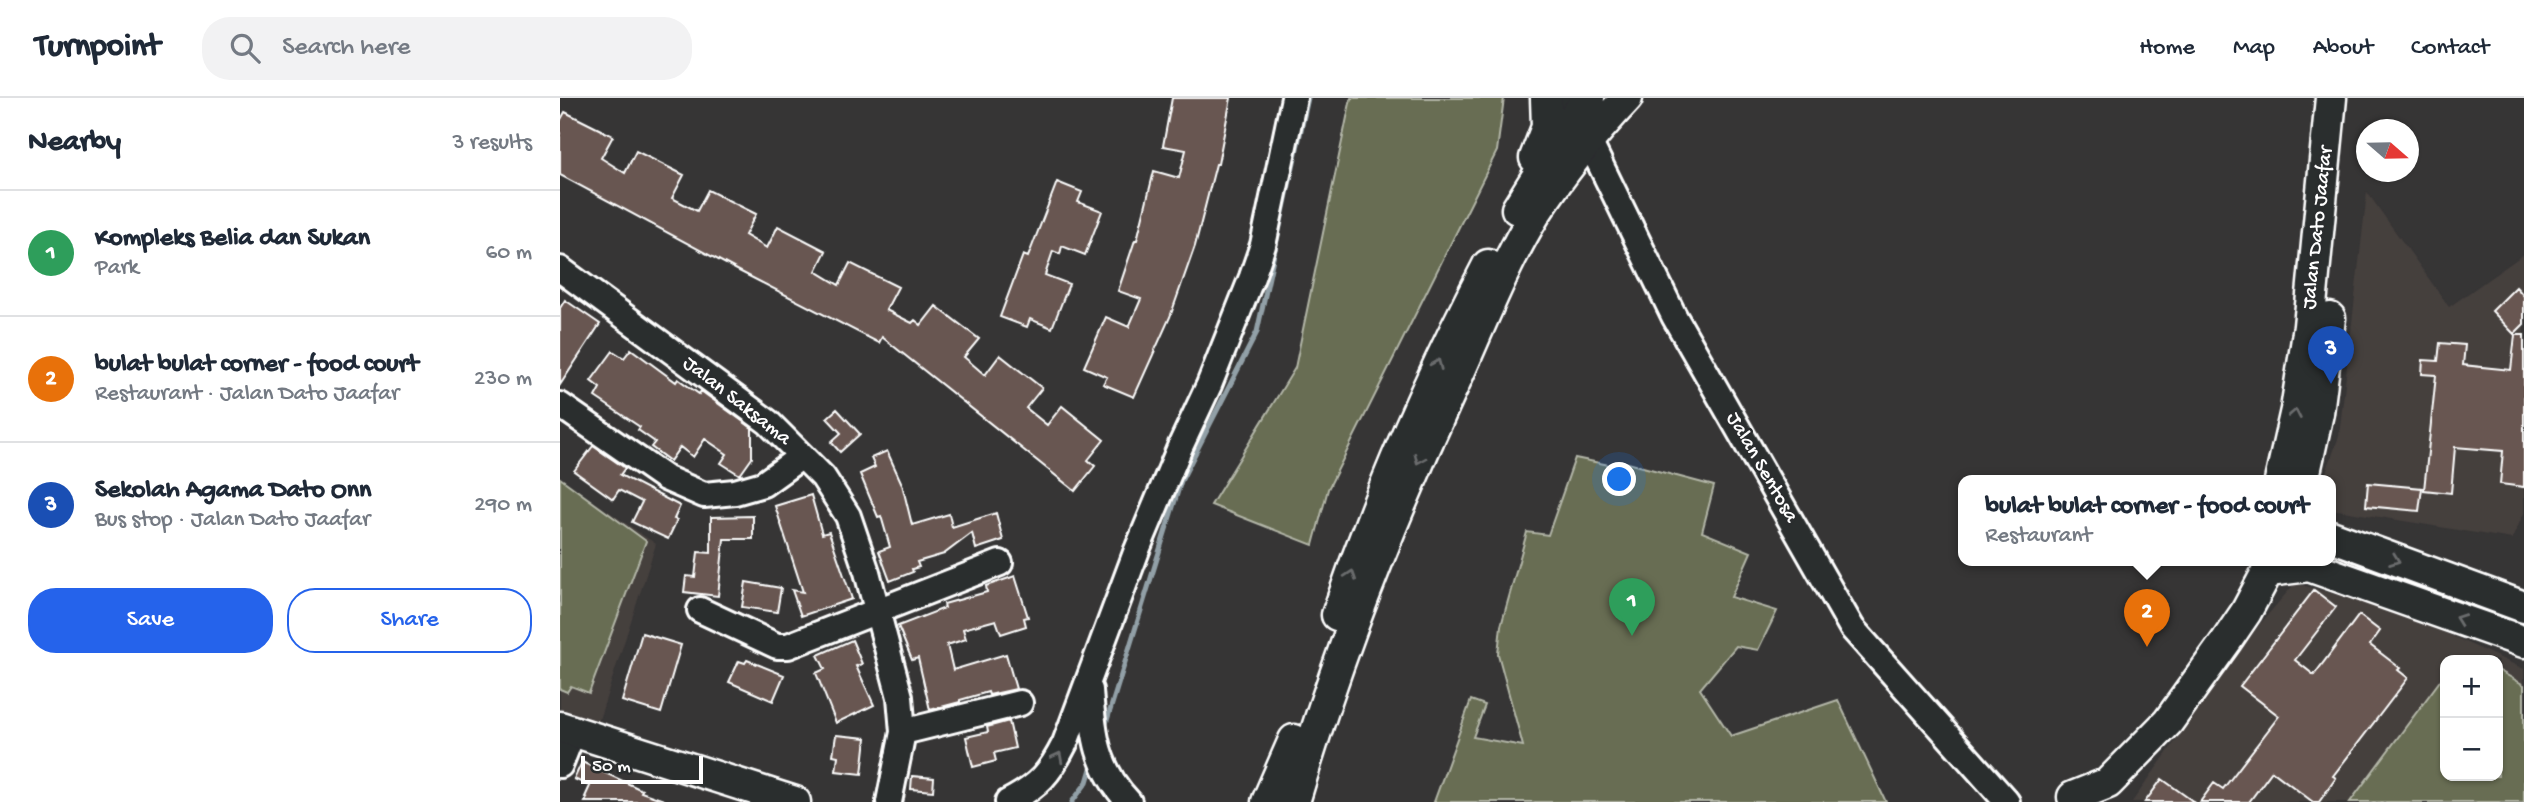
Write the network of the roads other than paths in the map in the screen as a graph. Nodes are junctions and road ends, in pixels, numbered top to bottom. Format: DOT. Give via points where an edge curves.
graph roads {
  1 [pos="1294,98"];
  2 [pos="1546,98"];
  3 [pos="1627,98"];
  4 [pos="2331,98"];
  5 [pos="2351,98"];
  6 [pos="1580,112"];
  7 [pos="1515,211"];
  8 [pos="560,269"];
  9 [pos="560,405"];
  10 [pos="802,456"];
  11 [pos="2281,475"];
  12 [pos="2304,475"];
  13 [pos="2336,538"];
  14 [pos="1000,563"];
  15 [pos="2262,566"];
  16 [pos="2309,566"];
  17 [pos="2524,607"];
  18 [pos="700,610"];
  19 [pos="878,612"];
  20 [pos="2524,642"];
  21 [pos="1089,681"];
  22 [pos="1020,703"];
  23 [pos="567,730"];
  24 [pos="903,732"];
  25 [pos="1302,744"];
  26 [pos="560,765"];
  27 [pos="734,793"];
  28 [pos="2070,800"];
  29 [pos="795,802"];
  30 [pos="889,802"];
  31 [pos="1009,802"];
  32 [pos="1129,802"];
  33 [pos="1267,802"];
  34 [pos="1275,802"];
  35 [pos="1294,802"];
  36 [pos="1299,802"];
  37 [pos="2007,802"];
  1 -- 21 [label="street" via="1252,278 1137,550"];
  2 -- 7 [label="main road" via="1547,127"];
  3 -- 6 [label="main road"];
  11 -- 4 [label="main road, Jalan Dato Jaafar, one-way" via="2309,326"];
  5 -- 12 [label="main road, Jalan Dato Jaafar" via="2329,328"];
  6 -- 7 [label="main road"];
  6 -- 25 [label="main road, one-way" via="1415,467"];
  6 -- 37 [label="street, Jalan Sentosa" via="1674,316 1852,628"];
  25 -- 7 [label="main road, one-way" via="1357,556 1442,353"];
  8 -- 10 [label="street, Jalan Saksama" via="768,422"];
  9 -- 10 [label="street" via="665,478 704,495 763,484"];
  10 -- 19 [label="street, Jalan Saksama" via="823,477 848,516"];
  13 -- 17 [label="main road, one-way"];
  14 -- 19 [label="street"];
  15 -- 28 [label="main road" via="2152,709"];
  20 -- 16 [label="main road, one-way"];
  18 -- 19 [label="street" via="777,646 788,646"];
  19 -- 24 [label="street, Jalan Saksama" via="900,697"];
  31 -- 21 [label="street, one-way" via="1051,770"];
  21 -- 32 [label="street" via="1095,744 1106,770"];
  22 -- 24 [label="street"];
  23 -- 26 [label="street"];
  23 -- 27 [label="main road"];
  24 -- 30 [label="street, Jalan Saksama"];
  25 -- 33 [label="main road"];
  25 -- 34 [label="main road"];
  25 -- 35 [label="main road"];
  25 -- 36 [label="main road"];
  27 -- 29 [label="main road"];
}
